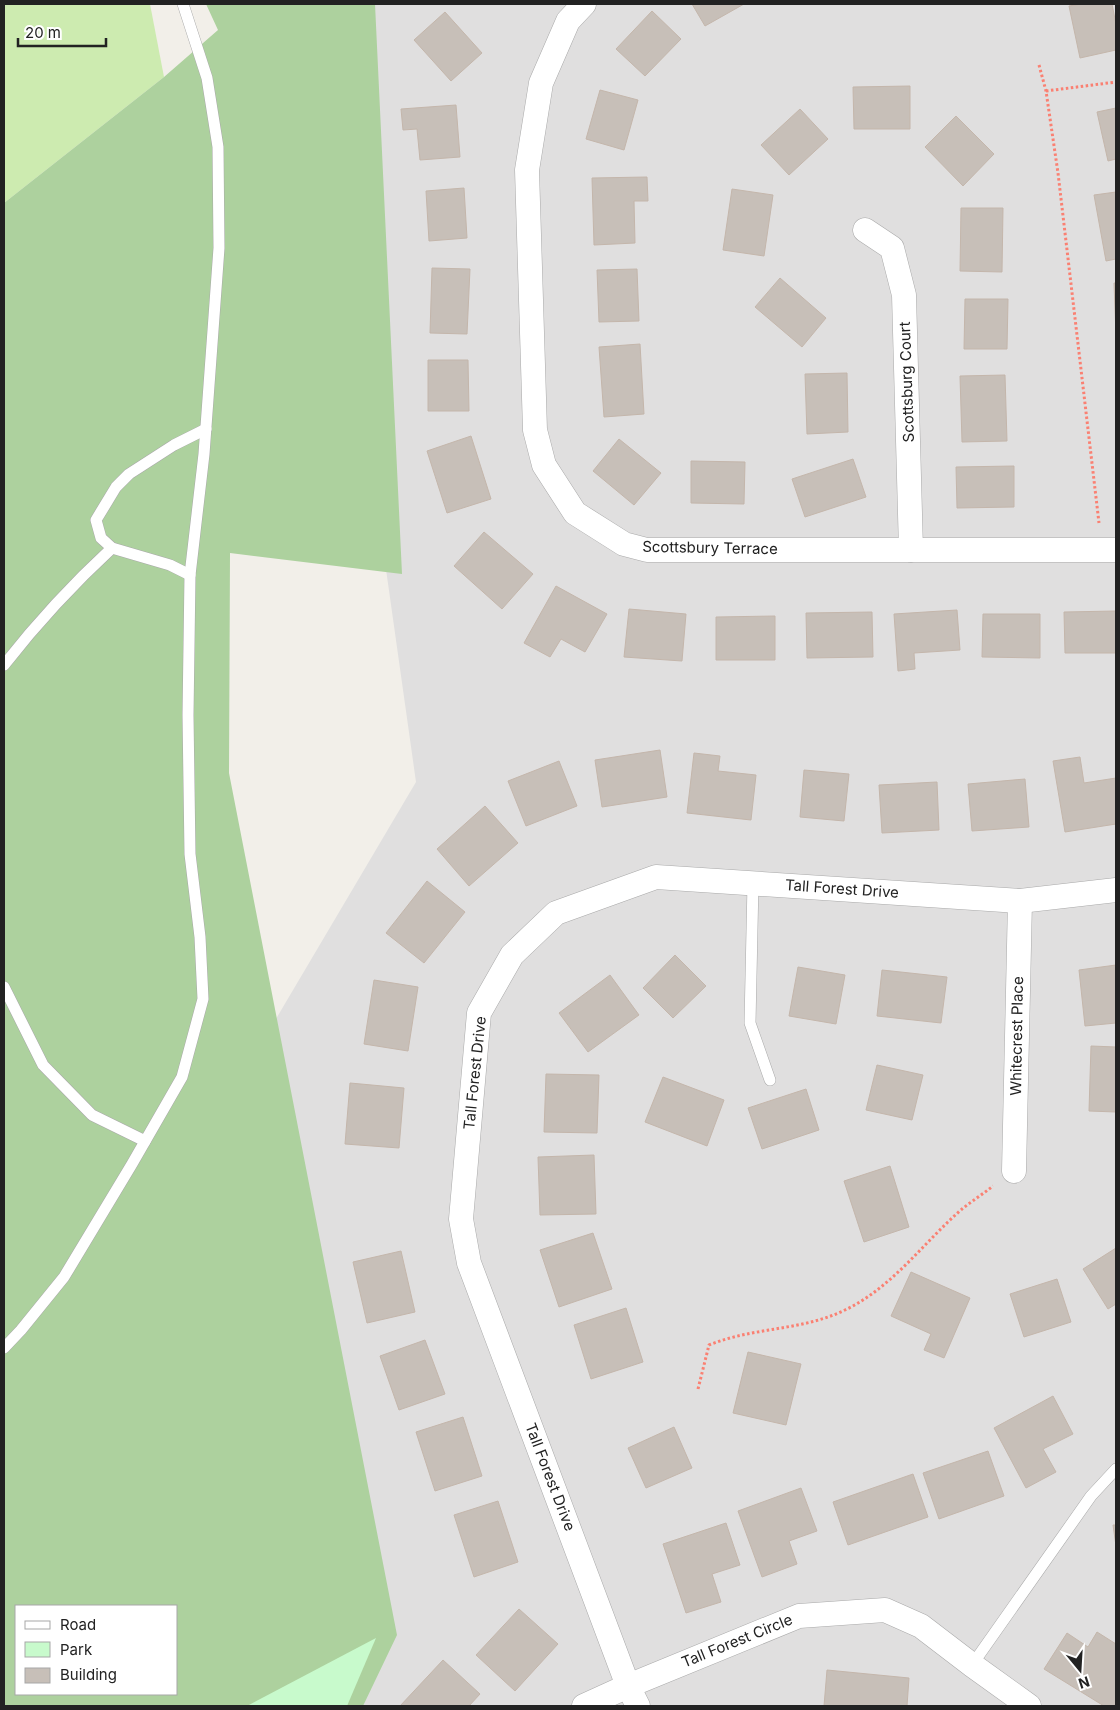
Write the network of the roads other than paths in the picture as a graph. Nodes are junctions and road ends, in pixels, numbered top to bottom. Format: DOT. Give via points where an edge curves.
graph roads {
  1 [pos="183,4"];
  2 [pos="584,4"];
  3 [pos="865,230"];
  4 [pos="206,429"];
  5 [pos="112,548"];
  6 [pos="911,550"];
  7 [pos="1109,550"];
  8 [pos="190,575"];
  9 [pos="4,665"];
  10 [pos="753,883"];
  11 [pos="1116,890"];
  12 [pos="1020,901"];
  13 [pos="4,987"];
  14 [pos="770,1080"];
  15 [pos="145,1141"];
  16 [pos="1014,1171"];
  17 [pos="4,1348"];
  18 [pos="1116,1469"];
  19 [pos="972,1665"];
  20 [pos="633,1696"];
  21 [pos="584,1706"];
  22 [pos="1029,1706"];
  1 -- 4 [label="lane" via="207,78 218,147 219,248"];
  2 -- 6 [label="street, Scottsbury Terrace" via="568,21 541,83 527,170 536,430 544,465 575,513 624,544 647,550"];
  3 -- 6 [label="street, Scottsburg Court" via="892,248 904,295"];
  4 -- 5 [label="lane" via="174,445 129,474 116,487 96,520 102,538"];
  4 -- 8 [label="lane"];
  5 -- 8 [label="lane" via="170,565"];
  5 -- 9 [label="lane" via="34,628"];
  6 -- 7 [label="street, Scottsbury Terrace"];
  8 -- 15 [label="lane" via="190,854 200,937 203,999 182,1077"];
  10 -- 12 [label="street, Tall Forest Drive"];
  10 -- 14 [label="lane" via="750,1023"];
  10 -- 20 [label="street, Tall Forest Drive" via="656,877 556,913 512,955 479,1012 461,1219 469,1263"];
  11 -- 12 [label="street, Tall Forest Drive"];
  12 -- 16 [label="street, Whitecrest Place"];
  13 -- 15 [label="lane" via="43,1065 92,1115"];
  15 -- 17 [label="lane" via="64,1277"];
  18 -- 19 [label="lane" via="1091,1496"];
  19 -- 20 [label="street, Tall Forest Circle" via="921,1626 885,1610 799,1616"];
  19 -- 22 [label="street, Tall Forest Circle"];
  20 -- 21 [label="street, Tall Forest Circle"];
}
